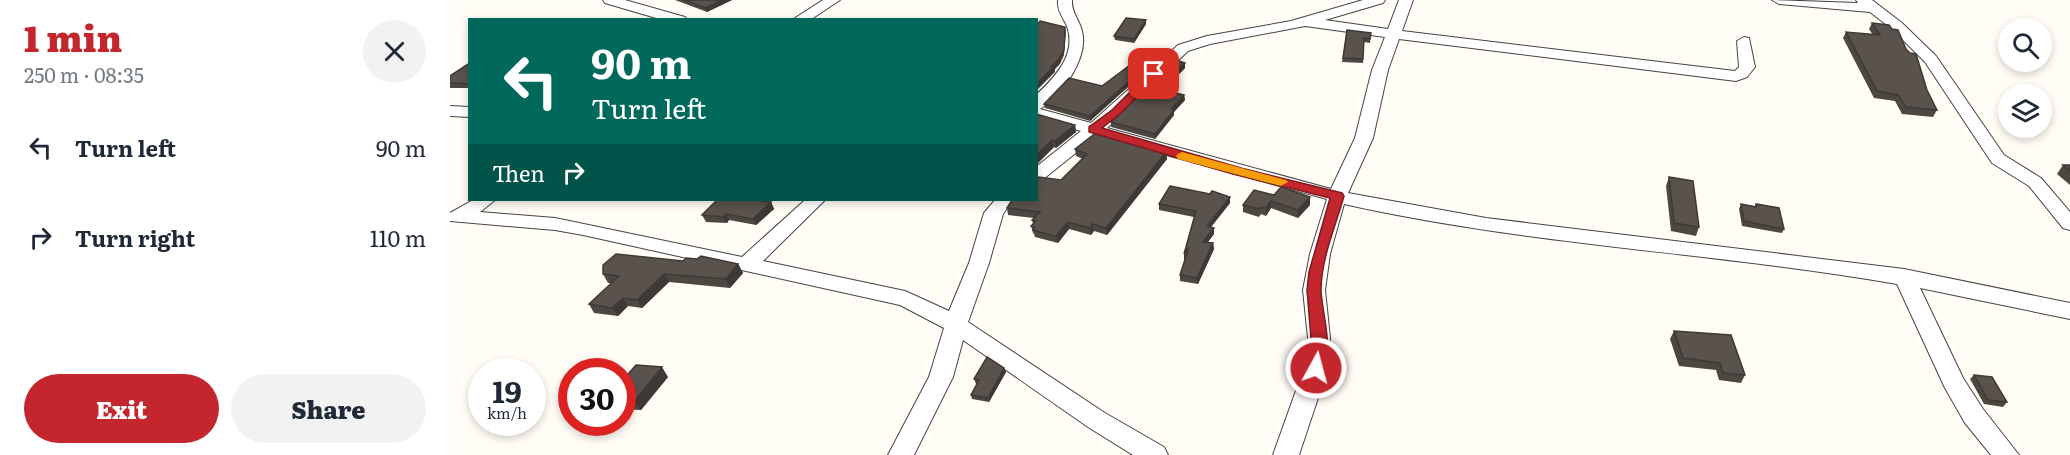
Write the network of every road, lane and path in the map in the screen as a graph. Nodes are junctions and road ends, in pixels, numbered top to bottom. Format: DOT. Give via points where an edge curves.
graph roads {
  1 [pos="610,0"];
  2 [pos="833,0"];
  3 [pos="1065,0"];
  4 [pos="1378,0"];
  5 [pos="1406,0"];
  6 [pos="1779,0"];
  7 [pos="1868,4"];
  8 [pos="673,18"];
  9 [pos="802,18"];
  10 [pos="1307,22"];
  11 [pos="1395,33"];
  12 [pos="1744,41"];
  13 [pos="1038,103"];
  14 [pos="450,111"];
  15 [pos="468,112"];
  16 [pos="1038,114"];
  17 [pos="1093,129"];
  18 [pos="1038,174"];
  19 [pos="1337,196"];
  20 [pos="484,201"];
  21 [pos="815,201"];
  22 [pos="1003,201"];
  23 [pos="455,218"];
  24 [pos="2070,224"];
  25 [pos="747,264"];
  26 [pos="1904,276"];
  27 [pos="2070,310"];
  28 [pos="956,326"];
  29 [pos="901,455"];
  30 [pos="1155,455"];
  31 [pos="1286,455"];
  32 [pos="2006,455"];
  1 -- 8 [label="street"];
  2 -- 9 [label="street"];
  3 -- 13 [label="street" via="1065,11 1077,33 1077,51 1070,66"];
  4 -- 10 [label="street"];
  5 -- 11 [label="street"];
  6 -- 7 [label="street"];
  7 -- 24 [label="street" via="1931,59 1998,159 2035,182"];
  10 -- 11 [label="street"];
  10 -- 17 [label="street" via="1183,48"];
  11 -- 12 [label="street" via="1736,76 1747,67"];
  11 -- 19 [label="street" via="1380,70 1365,138"];
  14 -- 15 [label="street"];
  16 -- 17 [label="street"];
  17 -- 18 [label="street"];
  17 -- 19 [label="street"];
  19 -- 26 [label="street" via="1440,217 1561,235"];
  19 -- 31 [label="street" via="1316,272 1316,368"];
  20 -- 23 [label="street"];
  21 -- 25 [label="street"];
  22 -- 28 [label="street" via="994,213"];
  23 -- 25 [label="street" via="555,224"];
  25 -- 28 [label="street" via="905,299"];
  26 -- 27 [label="street"];
  26 -- 32 [label="street" via="1953,382"];
  28 -- 29 [label="street" via="941,377"];
  28 -- 30 [label="street"];
}
